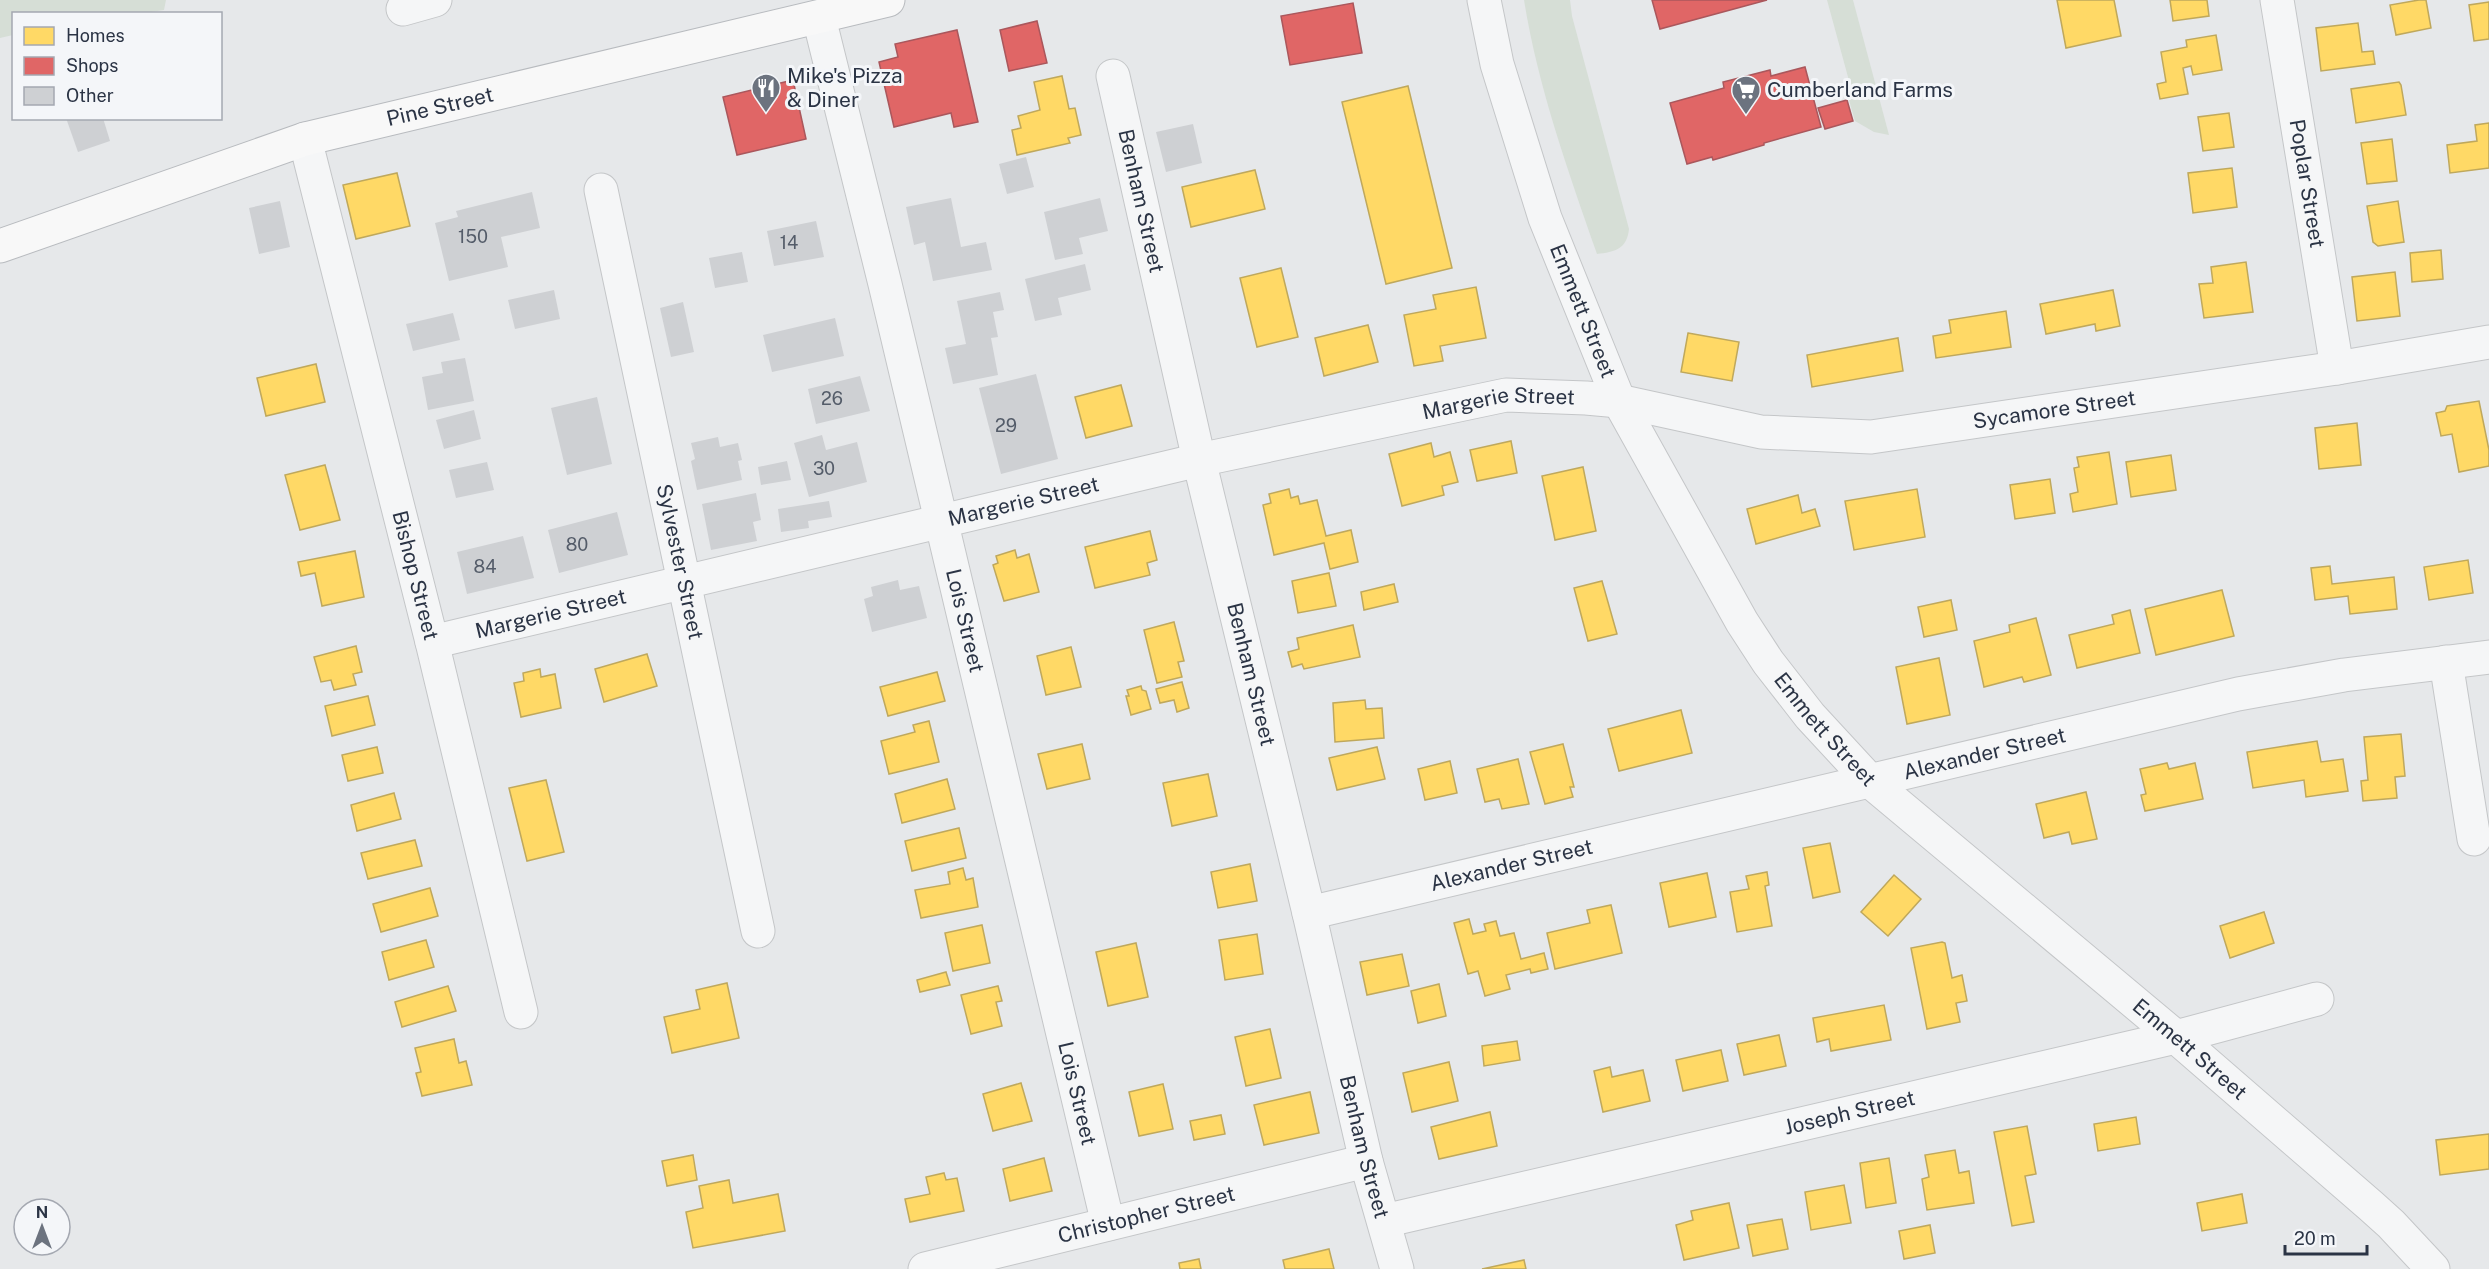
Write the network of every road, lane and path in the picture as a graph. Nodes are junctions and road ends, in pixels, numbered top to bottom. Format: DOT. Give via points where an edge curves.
graph roads {
  1 [pos="435,0"];
  2 [pos="888,0"];
  3 [pos="1484,0"];
  4 [pos="2277,0"];
  5 [pos="403,9"];
  6 [pos="819,18"];
  7 [pos="1113,76"];
  8 [pos="305,138"];
  9 [pos="601,190"];
  10 [pos="0,246"];
  11 [pos="2489,342"];
  12 [pos="2337,368"];
  13 [pos="1619,401"];
  14 [pos="1199,460"];
  15 [pos="942,522"];
  16 [pos="684,581"];
  17 [pos="432,642"];
  18 [pos="2489,657"];
  19 [pos="2446,663"];
  20 [pos="1871,782"];
  21 [pos="2474,839"];
  22 [pos="1309,912"];
  23 [pos="758,931"];
  24 [pos="2317,999"];
  25 [pos="521,1012"];
  26 [pos="2176,1037"];
  27 [pos="1366,1161"];
  28 [pos="1384,1221"];
  29 [pos="1108,1224"];
  30 [pos="925,1269"];
  31 [pos="1396,1269"];
  32 [pos="2433,1269"];
  1 -- 5 [label="street"];
  2 -- 6 [label="highway, Pine Street"];
  3 -- 13 [label="street, Emmett Street" via="1497,64 1545,218"];
  4 -- 12 [label="street, Poplar Street"];
  6 -- 8 [label="highway, Pine Street"];
  6 -- 15 [label="street, Lois Street"];
  7 -- 14 [label="street, Benham Street"];
  8 -- 10 [label="highway, Pine Street"];
  8 -- 17 [label="street, Bishop Street"];
  9 -- 16 [label="street, Sylvester Street"];
  11 -- 12 [label="street, Sycamore Street"];
  12 -- 13 [label="street, Sycamore Street" via="1871,437 1761,432"];
  13 -- 14 [label="street, Margerie Street" via="1506,395"];
  13 -- 20 [label="street, Emmett Street" via="1768,663"];
  14 -- 15 [label="street, Margerie Street"];
  14 -- 22 [label="street, Benham Street"];
  15 -- 16 [label="street, Margerie Street"];
  15 -- 29 [label="street, Lois Street"];
  16 -- 17 [label="street, Margerie Street"];
  16 -- 23 [label="street, Sylvester Street"];
  17 -- 25 [label="street, Bishop Street"];
  18 -- 19 [label="street, Alexander Street"];
  19 -- 20 [label="street, Alexander Street" via="2344,675 2238,694"];
  19 -- 21 [label="street"];
  20 -- 22 [label="street, Alexander Street"];
  20 -- 26 [label="street, Emmett Street"];
  22 -- 27 [label="street, Benham Street"];
  24 -- 26 [label="street, Joseph Street"];
  26 -- 28 [label="street, Joseph Street"];
  26 -- 32 [label="street, Emmett Street" via="2391,1224"];
  27 -- 28 [label="street, Benham Street"];
  27 -- 29 [label="street, Christopher Street"];
  28 -- 31 [label="street, Benham Street"];
  29 -- 30 [label="street, Christopher Street"];
}
